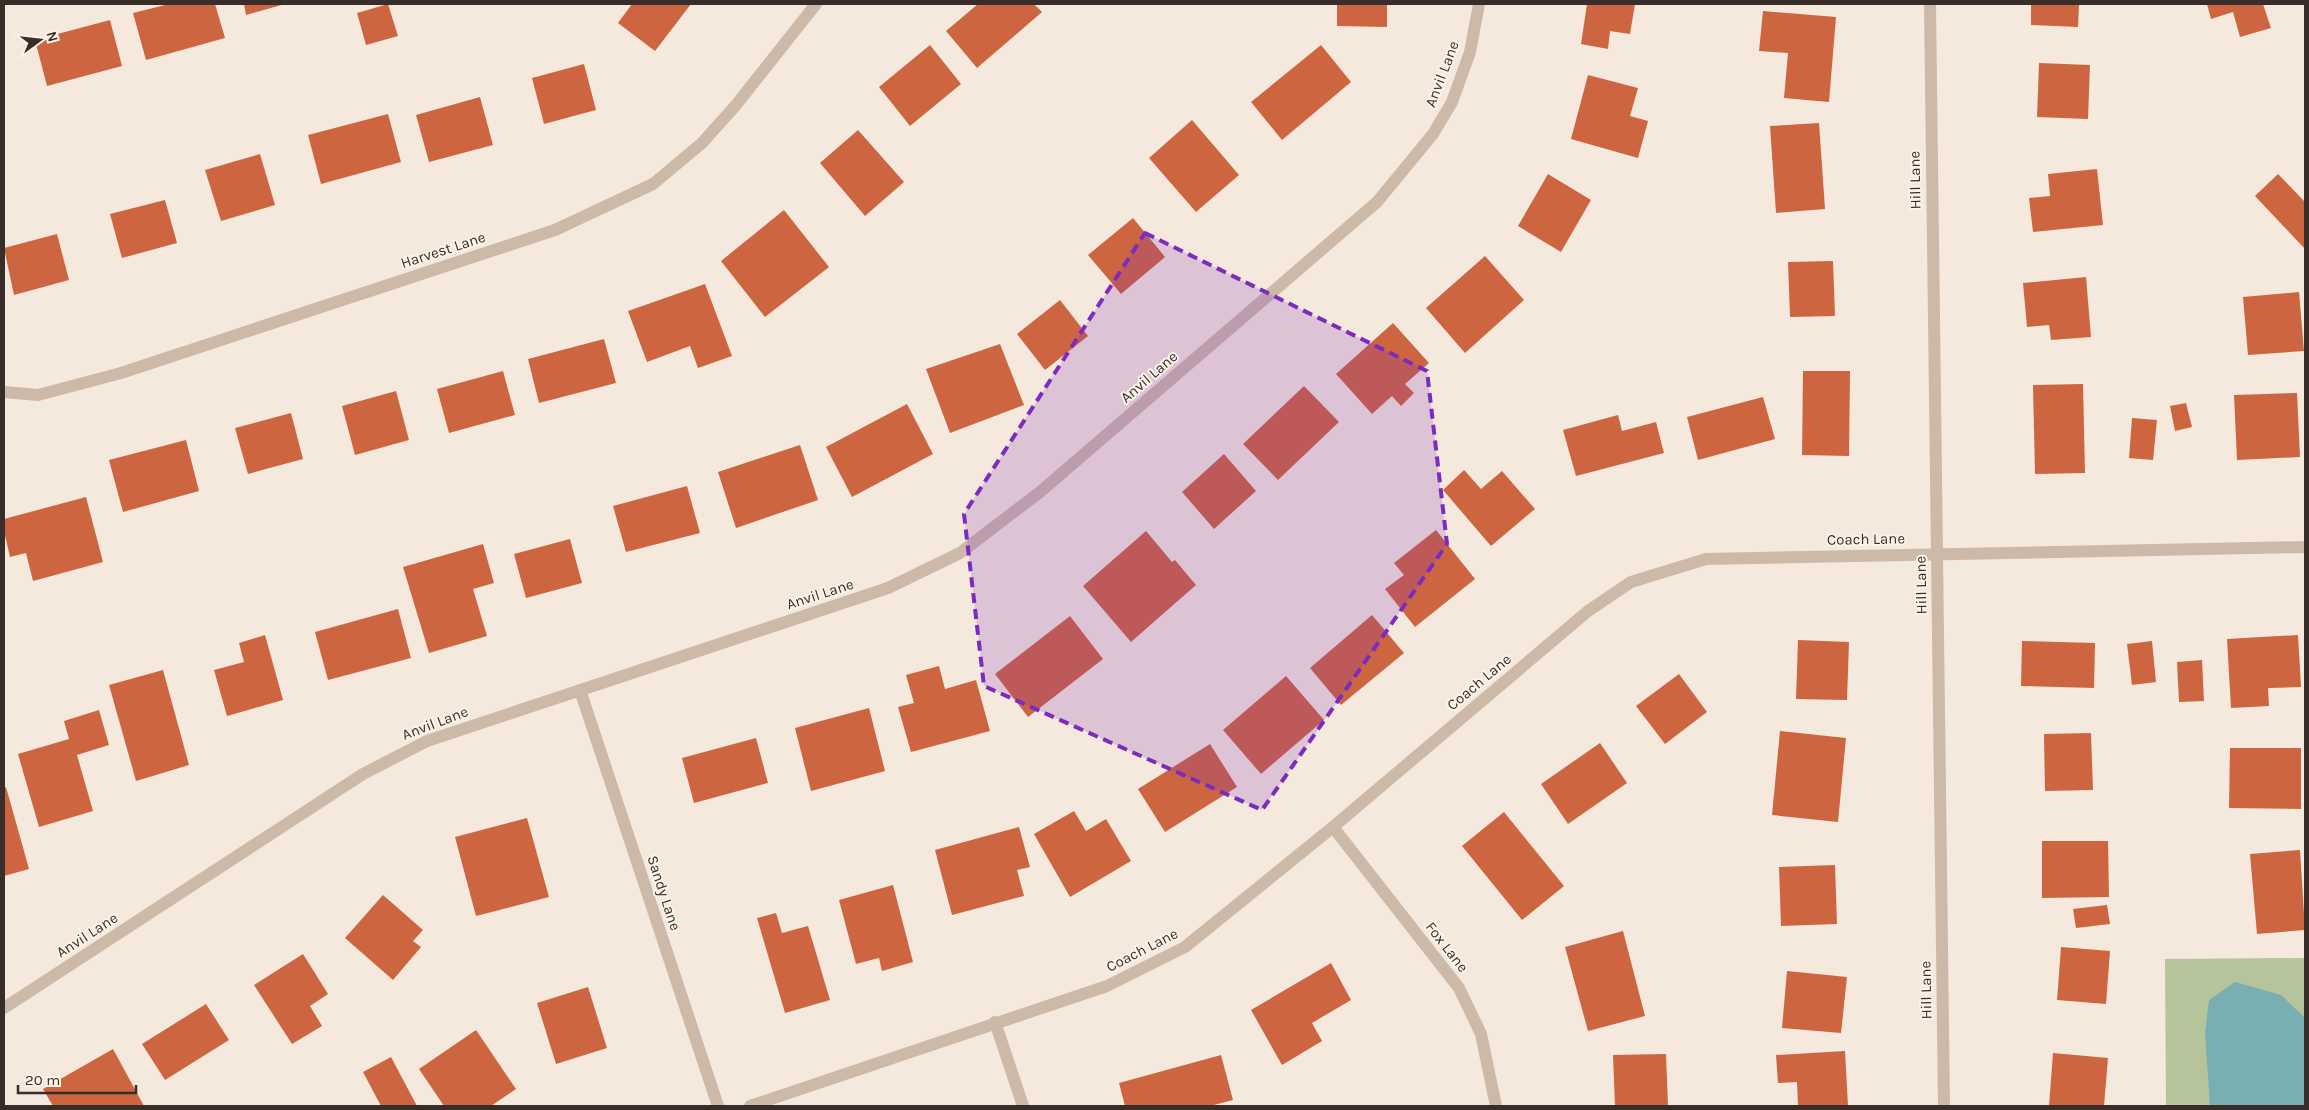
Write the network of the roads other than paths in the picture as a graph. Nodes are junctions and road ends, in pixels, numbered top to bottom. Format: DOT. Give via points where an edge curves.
graph roads {
  1 [pos="816,4"];
  2 [pos="1479,4"];
  3 [pos="1930,4"];
  4 [pos="4,392"];
  5 [pos="2305,547"];
  6 [pos="1937,554"];
  7 [pos="580,690"];
  8 [pos="1333,827"];
  9 [pos="4,1008"];
  10 [pos="995,1022"];
  11 [pos="718,1106"];
  12 [pos="750,1106"];
  13 [pos="1023,1106"];
  14 [pos="1496,1106"];
  15 [pos="1944,1106"];
  1 -- 4 [label="street, Harvest Lane" via="702,143 654,184 555,230 121,373 38,395"];
  2 -- 7 [label="street, Anvil Lane" via="1470,52 1452,102 1433,134 1377,202 1040,492 960,553 888,588"];
  3 -- 6 [label="street, Hill Lane"];
  5 -- 6 [label="street, Coach Lane"];
  6 -- 8 [label="street, Coach Lane" via="1706,559 1631,582 1588,611"];
  6 -- 15 [label="street, Hill Lane"];
  7 -- 9 [label="street, Anvil Lane" via="427,741 363,774"];
  7 -- 11 [label="street, Sandy Lane"];
  8 -- 10 [label="street, Coach Lane" via="1185,947 1107,986"];
  8 -- 14 [label="street, Fox Lane" via="1459,988 1481,1034"];
  10 -- 12 [label="street, Coach Lane"];
  10 -- 13 [label="street"];
}
